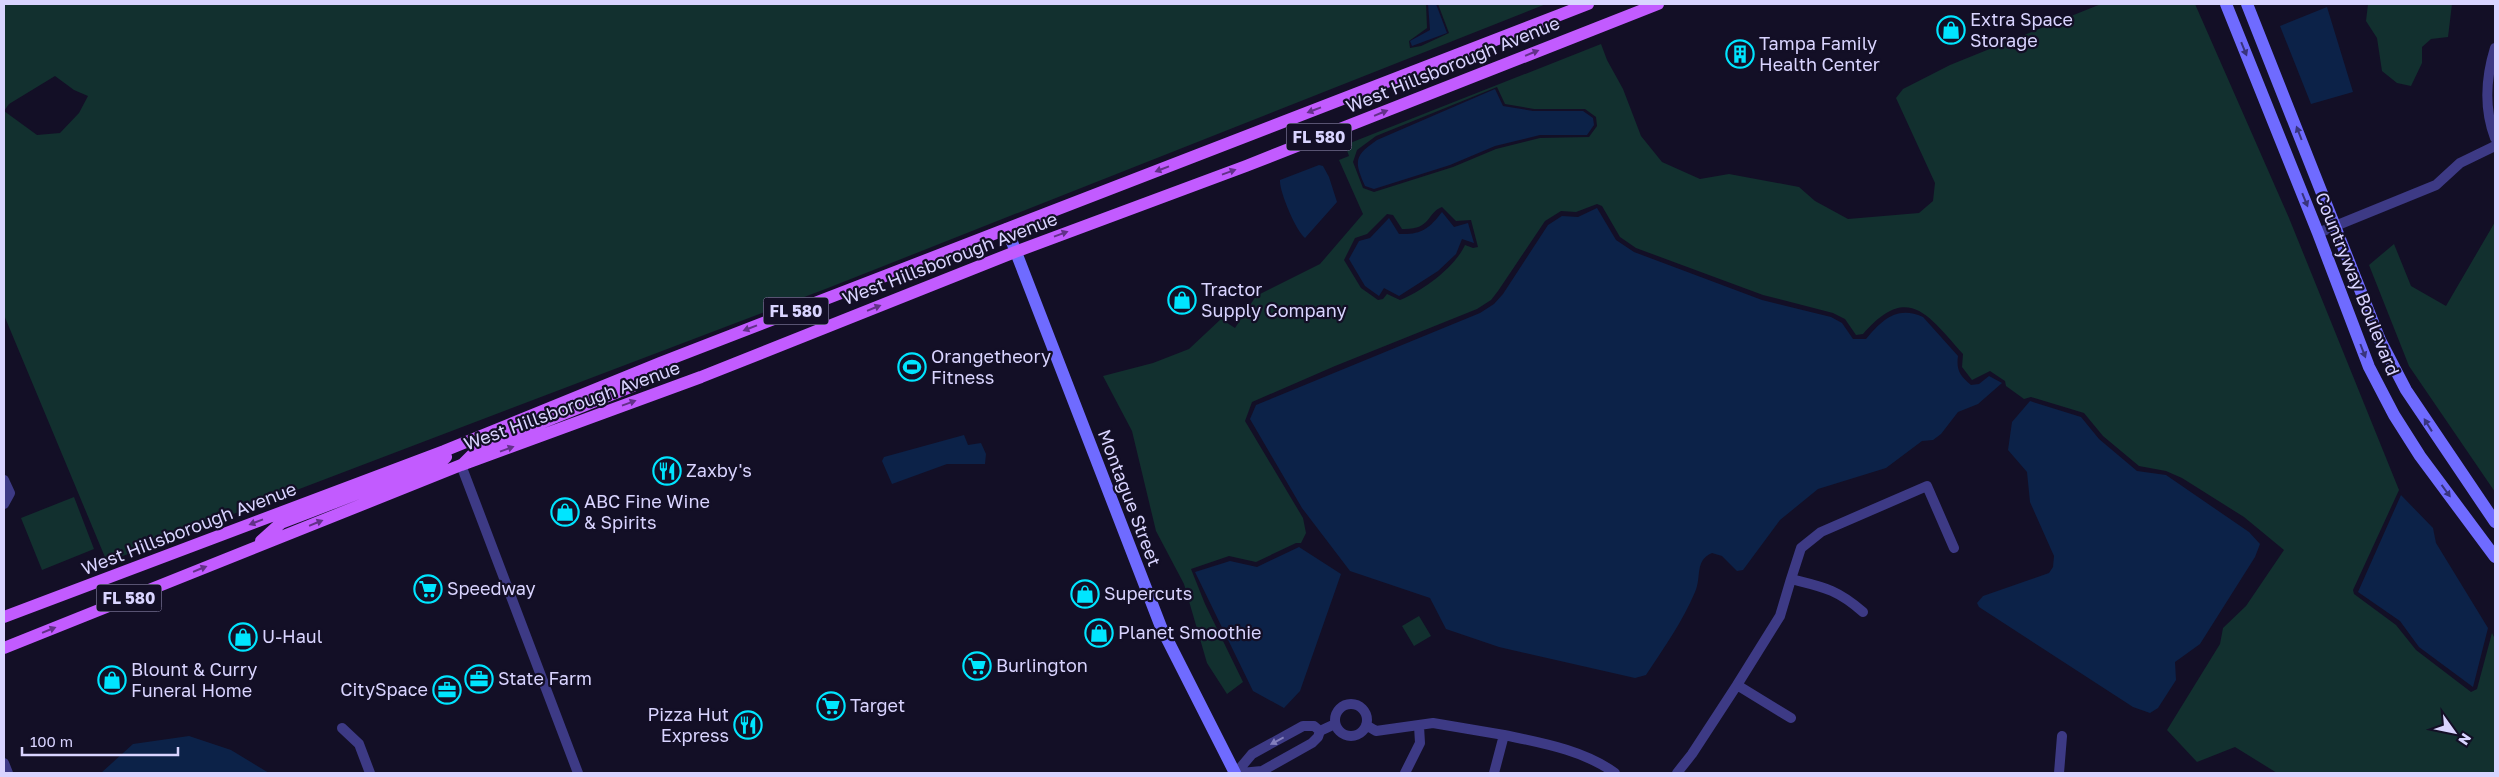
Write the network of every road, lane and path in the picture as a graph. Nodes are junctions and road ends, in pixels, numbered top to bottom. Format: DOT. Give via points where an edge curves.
graph roads {
  1 [pos="1588,4"];
  2 [pos="1658,4"];
  3 [pos="2226,4"];
  4 [pos="2247,4"];
  5 [pos="2495,48"];
  6 [pos="2495,138"];
  7 [pos="2495,146"];
  8 [pos="2334,226"];
  9 [pos="1006,229"];
  10 [pos="2318,233"];
  11 [pos="1015,252"];
  12 [pos="660,363"];
  13 [pos="444,451"];
  14 [pos="461,466"];
  15 [pos="5,480"];
  16 [pos="4,504"];
  17 [pos="2495,522"];
  18 [pos="2477,534"];
  19 [pos="254,548"];
  20 [pos="1954,548"];
  21 [pos="2495,557"];
  22 [pos="1791,579"];
  23 [pos="1863,612"];
  24 [pos="4,617"];
  25 [pos="4,648"];
  26 [pos="1737,685"];
  27 [pos="1791,718"];
  28 [pos="1335,724"];
  29 [pos="1366,725"];
  30 [pos="1419,726"];
  31 [pos="342,728"];
  32 [pos="1320,731"];
  33 [pos="1504,734"];
  34 [pos="2062,736"];
  35 [pos="4,763"];
  36 [pos="8,773"];
  37 [pos="370,773"];
  38 [pos="578,773"];
  39 [pos="1235,773"];
  40 [pos="1241,773"];
  41 [pos="1405,773"];
  42 [pos="1494,773"];
  43 [pos="1615,773"];
  44 [pos="1677,773"];
  45 [pos="2058,773"];
  1 -- 9 [label="main road, West Hillsborough Avenue / FL 580, one-way"];
  11 -- 2 [label="main road, West Hillsborough Avenue / FL 580, one-way" via="1246,166"];
  3 -- 10 [label="street, Countryway Boulevard, one-way"];
  8 -- 4 [label="street, Countryway Boulevard, one-way"];
  5 -- 6 [label="street" via="2489,68 2487,110"];
  7 -- 8 [label="street" via="2460,163 2436,185"];
  8 -- 10 [label="street"];
  17 -- 8 [label="street, Countryway Boulevard, one-way" via="2406,390 2380,340"];
  9 -- 11 [label="street, Montague Street"];
  9 -- 12 [label="main road, West Hillsborough Avenue / FL 580, one-way"];
  10 -- 18 [label="street, Countryway Boulevard, one-way" via="2369,367 2394,415"];
  14 -- 11 [label="main road, West Hillsborough Avenue / FL 580, one-way" via="701,377"];
  11 -- 39 [label="street, Montague Street" via="1161,627"];
  12 -- 13 [label="main road, West Hillsborough Avenue / FL 580"];
  12 -- 14 [label="main road" via="633,386 479,448"];
  13 -- 19 [label="main road" via="446,456 442,461 281,523"];
  13 -- 24 [label="main road, West Hillsborough Avenue / FL 580, one-way"];
  19 -- 14 [label="main road, West Hillsborough Avenue / FL 580, one-way"];
  14 -- 38 [label="street"];
  15 -- 16 [label="street" via="10,492"];
  17 -- 18 [label="street"];
  18 -- 21 [label="street, Countryway Boulevard"];
  25 -- 19 [label="main road, West Hillsborough Avenue / FL 580, one-way"];
  20 -- 22 [label="street" via="1927,486 1822,532 1801,548"];
  22 -- 23 [label="street" via="1830,588"];
  22 -- 26 [label="street" via="1780,616"];
  26 -- 27 [label="street"];
  26 -- 44 [label="street"];
  28 -- 29 [label="street" via="1343,735 1357,735"];
  28 -- 29 [label="street" via="1336,713 1347,704 1359,706 1366,715"];
  28 -- 32 [label="street"];
  29 -- 30 [label="street" via="1376,731"];
  30 -- 33 [label="street" via="1433,723"];
  30 -- 41 [label="street" via="1420,743"];
  31 -- 37 [label="street" via="359,744"];
  32 -- 39 [label="street, one-way" via="1314,726 1304,726 1252,754"];
  32 -- 40 [label="street" via="1312,743 1262,771"];
  33 -- 42 [label="street"];
  33 -- 43 [label="street" via="1555,746 1602,764"];
  34 -- 45 [label="street"];
  35 -- 36 [label="street"];
}
